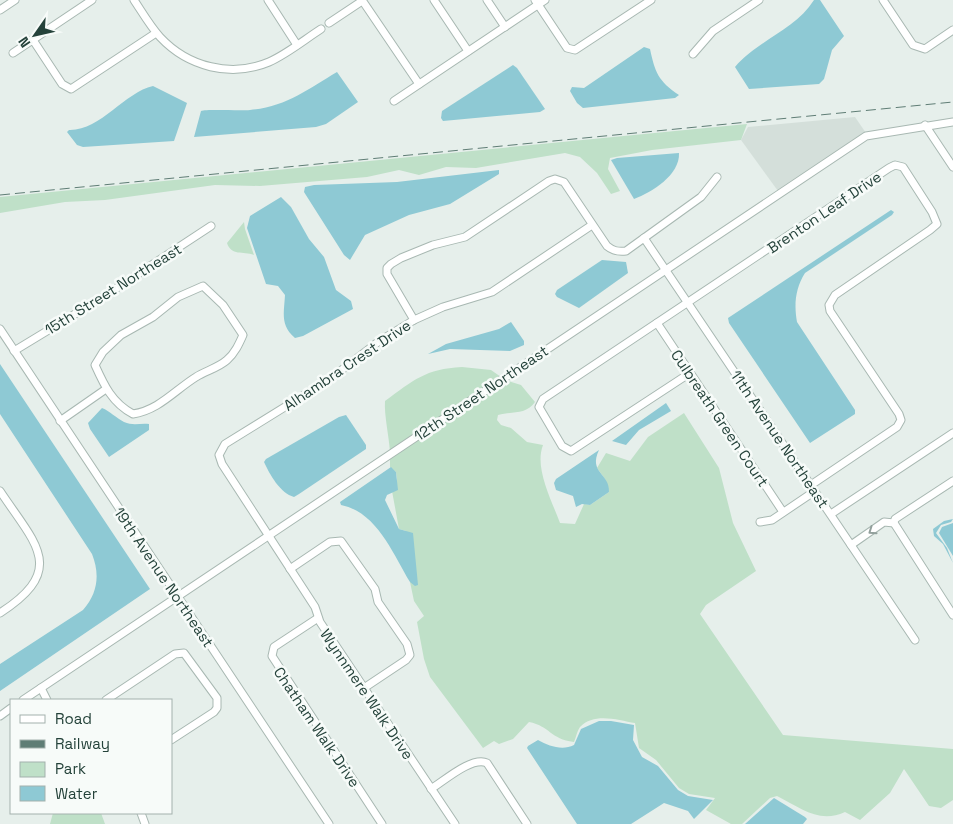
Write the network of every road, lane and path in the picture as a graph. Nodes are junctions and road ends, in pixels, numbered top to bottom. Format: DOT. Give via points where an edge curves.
graph roads {
  1 [pos="15,0"];
  2 [pos="92,0"];
  3 [pos="134,0"];
  4 [pos="268,0"];
  5 [pos="362,0"];
  6 [pos="434,0"];
  7 [pos="487,0"];
  8 [pos="545,0"];
  9 [pos="651,0"];
  10 [pos="759,0"];
  11 [pos="883,0"];
  12 [pos="536,2"];
  13 [pos="0,10"];
  14 [pos="329,23"];
  15 [pos="505,27"];
  16 [pos="321,29"];
  17 [pos="953,30"];
  18 [pos="156,33"];
  19 [pos="33,40"];
  20 [pos="297,45"];
  21 [pos="468,51"];
  22 [pos="12,53"];
  23 [pos="693,54"];
  24 [pos="419,84"];
  25 [pos="394,101"];
  26 [pos="953,122"];
  27 [pos="926,125"];
  28 [pos="953,167"];
  29 [pos="717,178"];
  30 [pos="592,225"];
  31 [pos="211,226"];
  32 [pos="644,238"];
  33 [pos="666,270"];
  34 [pos="688,303"];
  35 [pos="414,320"];
  36 [pos="657,323"];
  37 [pos="0,329"];
  38 [pos="14,350"];
  39 [pos="690,373"];
  40 [pos="106,389"];
  41 [pos="60,421"];
  42 [pos="953,433"];
  43 [pos="953,481"];
  44 [pos="813,488"];
  45 [pos="0,491"];
  46 [pos="783,512"];
  47 [pos="830,514"];
  48 [pos="760,522"];
  49 [pos="894,524"];
  50 [pos="269,536"];
  51 [pos="851,545"];
  52 [pos="290,569"];
  53 [pos="177,598"];
  54 [pos="0,613"];
  55 [pos="953,615"];
  56 [pos="318,618"];
  57 [pos="915,640"];
  58 [pos="41,688"];
  59 [pos="364,688"];
  60 [pos="24,699"];
  61 [pos="46,699"];
  62 [pos="108,699"];
  63 [pos="172,739"];
  64 [pos="432,789"];
  65 [pos="329,824"];
  66 [pos="382,824"];
  67 [pos="455,824"];
  68 [pos="528,824"];
  1 -- 13 [label="street"];
  2 -- 19 [label="street"];
  3 -- 18 [label="street"];
  4 -- 20 [label="street"];
  5 -- 14 [label="street"];
  5 -- 24 [label="street"];
  6 -- 21 [label="street"];
  7 -- 15 [label="street"];
  8 -- 12 [label="street"];
  9 -- 12 [label="street" via="575,50 567,48"];
  10 -- 23 [label="street" via="713,31"];
  11 -- 17 [label="street" via="913,44 925,49"];
  12 -- 15 [label="street"];
  15 -- 21 [label="street"];
  16 -- 20 [label="street"];
  18 -- 19 [label="street" via="72,89 62,84"];
  18 -- 20 [label="street" via="185,57 199,64 224,69 257,66"];
  19 -- 22 [label="street"];
  21 -- 24 [label="street"];
  24 -- 25 [label="street"];
  26 -- 27 [label="street, 12th Street Northeast"];
  27 -- 28 [label="street"];
  27 -- 33 [label="street, 12th Street Northeast" via="866,136"];
  29 -- 32 [label="street" via="701,197"];
  30 -- 32 [label="street" via="611,250 626,251"];
  30 -- 35 [label="street, Alhambra Crest Drive" via="492,292"];
  30 -- 35 [label="street" via="564,182 555,179 465,237 401,258 391,264 387,274"];
  31 -- 38 [label="street, 15th Street Northeast" via="103,297"];
  32 -- 33 [label="street, 11th Avenue Northeast"];
  33 -- 34 [label="street, 11th Avenue Northeast"];
  33 -- 50 [label="street, 12th Street Northeast"];
  34 -- 36 [label="street, Brenton Leaf Drive"];
  34 -- 44 [label="street, 11th Avenue Northeast"];
  34 -- 44 [label="street, Brenton Leaf Drive" via="889,168 895,165 903,167 915,183 937,224 835,295 829,305 830,312 901,420 897,427"];
  35 -- 50 [label="street, Alhambra Crest Drive" via="378,342 330,379 225,444 219,455 222,464"];
  36 -- 39 [label="street, Culbreath Green Court"];
  36 -- 39 [label="street, Brenton Leaf Drive" via="543,398 540,413 562,446 572,451"];
  37 -- 38 [label="street, 19th Avenue Northeast"];
  38 -- 41 [label="street, 19th Avenue Northeast"];
  39 -- 46 [label="street, Culbreath Green Court"];
  40 -- 40 [label="street" via="124,409 133,414 141,412 166,400 196,377 226,361 243,335 223,305 204,286 178,297 153,317 121,334 95,364"];
  40 -- 41 [label="street"];
  41 -- 53 [label="street, 19th Avenue Northeast"];
  42 -- 47 [label="street"];
  43 -- 49 [label="street" via="896,519"];
  44 -- 46 [label="street"];
  44 -- 47 [label="street, 11th Avenue Northeast"];
  45 -- 54 [label="street" via="34,542 40,568 37,581 21,600"];
  46 -- 48 [label="street" via="772,520"];
  47 -- 51 [label="street, 11th Avenue Northeast"];
  49 -- 51 [label="street, one-way" via="884,522"];
  49 -- 55 [label="street"];
  50 -- 52 [label="street, Wynnmere Walk Drive"];
  50 -- 53 [label="street, 12th Street Northeast"];
  51 -- 57 [label="street, 11th Avenue Northeast"];
  52 -- 56 [label="street, Wynnmere Walk Drive" via="315,607"];
  52 -- 59 [label="street" via="330,542 341,541 375,589 378,602 407,644 410,654"];
  53 -- 58 [label="street, 12th Street Northeast"];
  53 -- 65 [label="street, 19th Avenue Northeast"];
  56 -- 59 [label="street, Wynnmere Walk Drive"];
  56 -- 66 [label="street, Chatham Walk Drive" via="274,647 272,656"];
  58 -- 60 [label="street, 12th Street Northeast"];
  58 -- 61 [label="street"];
  59 -- 64 [label="street, Wynnmere Walk Drive"];
  62 -- 63 [label="street" via="175,654 184,653 218,703 214,712"];
  64 -- 67 [label="street, Wynnmere Walk Drive"];
  64 -- 68 [label="street" via="474,761 483,761"];
}
